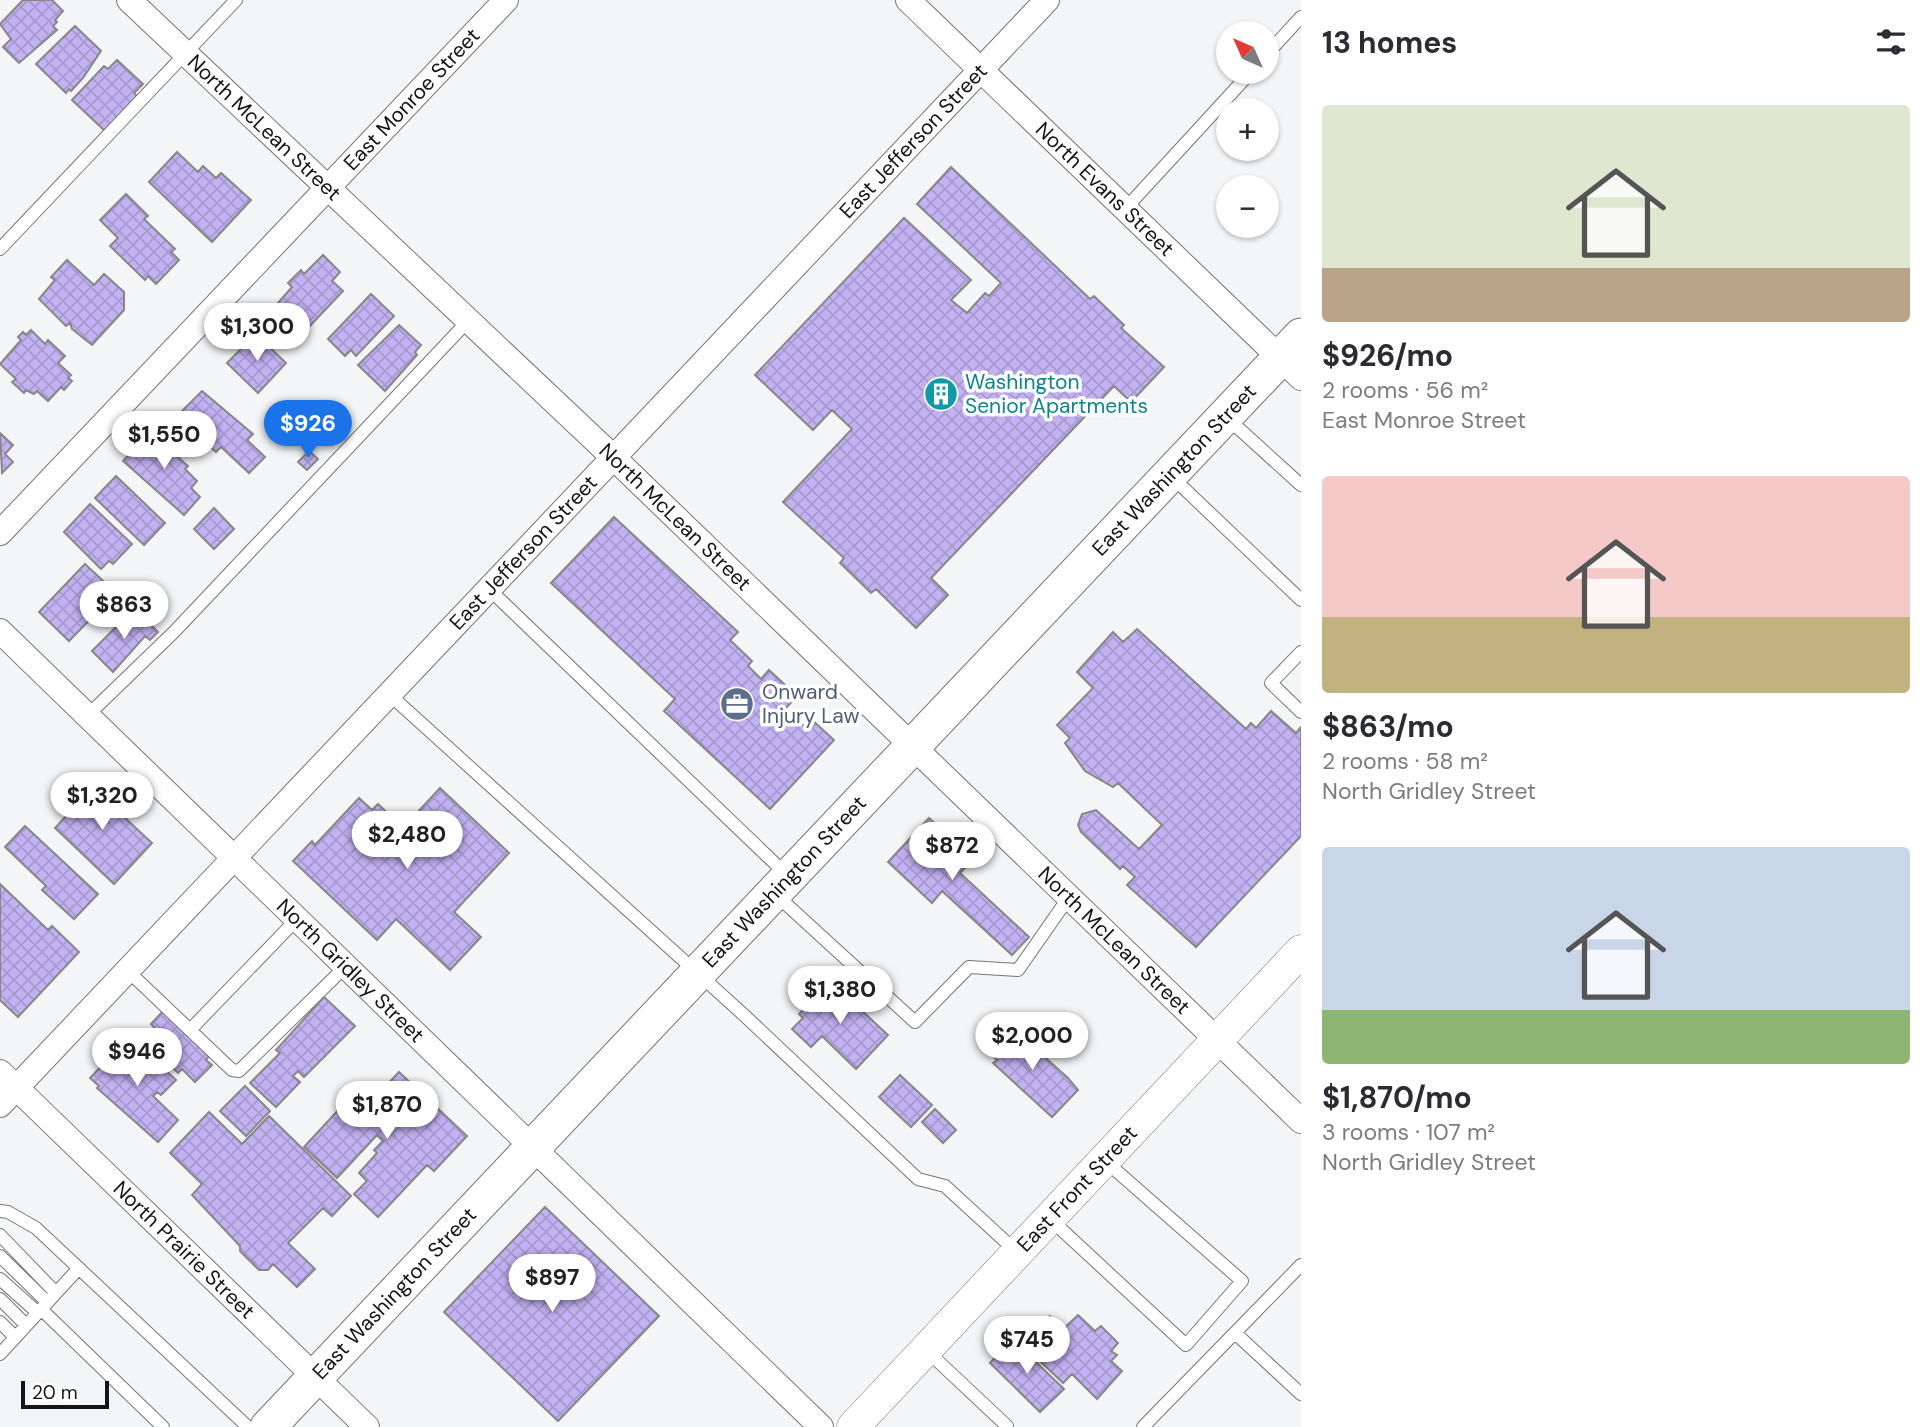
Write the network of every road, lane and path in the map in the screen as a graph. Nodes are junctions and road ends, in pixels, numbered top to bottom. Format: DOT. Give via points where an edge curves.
graph roads {
  1 [pos="129,0"];
  2 [pos="236,0"];
  3 [pos="506,0"];
  4 [pos="908,0"];
  5 [pos="1047,0"];
  6 [pos="1301,17"];
  7 [pos="1279,41"];
  8 [pos="185,53"];
  9 [pos="980,71"];
  10 [pos="1240,84"];
  11 [pos="326,188"];
  12 [pos="1126,208"];
  13 [pos="0,249"];
  14 [pos="468,321"];
  15 [pos="1294,357"];
  16 [pos="1225,416"];
  17 [pos="614,458"];
  18 [pos="1170,474"];
  19 [pos="1301,485"];
  20 [pos="0,533"];
  21 [pos="490,590"];
  22 [pos="1301,600"];
  23 [pos="0,631"];
  24 [pos="1301,652"];
  25 [pos="390,695"];
  26 [pos="1301,712"];
  27 [pos="87,716"];
  28 [pos="912,746"];
  29 [pos="234,860"];
  30 [pos="781,885"];
  31 [pos="1069,897"];
  32 [pos="296,920"];
  33 [pos="1301,951"];
  34 [pos="345,967"];
  35 [pos="128,971"];
  36 [pos="698,973"];
  37 [pos="190,1030"];
  38 [pos="1217,1039"];
  39 [pos="5,1088"];
  40 [pos="1301,1121"];
  41 [pos="534,1146"];
  42 [pos="1104,1160"];
  43 [pos="0,1212"];
  44 [pos="1049,1218"];
  45 [pos="0,1235"];
  46 [pos="1017,1252"];
  47 [pos="0,1256"];
  48 [pos="1301,1265"];
  49 [pos="79,1268"];
  50 [pos="0,1279"];
  51 [pos="0,1299"];
  52 [pos="45,1304"];
  53 [pos="0,1322"];
  54 [pos="26,1325"];
  55 [pos="1235,1333"];
  56 [pos="15,1336"];
  57 [pos="925,1350"];
  58 [pos="0,1353"];
  59 [pos="314,1376"];
  60 [pos="1301,1394"];
  61 [pos="1007,1426"];
  62 [pos="163,1427"];
  63 [pos="248,1427"];
  64 [pos="268,1427"];
  65 [pos="367,1427"];
  66 [pos="821,1427"];
  67 [pos="853,1427"];
  68 [pos="1143,1427"];
  1 -- 8 [label="street, North McLean Street"];
  2 -- 8 [label="lane"];
  3 -- 11 [label="street, East Monroe Street"];
  4 -- 9 [label="street, North Evans Street"];
  5 -- 9 [label="street, East Jefferson Street"];
  6 -- 7 [label="lane"];
  8 -- 11 [label="street, North McLean Street"];
  8 -- 13 [label="lane"];
  9 -- 12 [label="street, North Evans Street"];
  9 -- 17 [label="street, East Jefferson Street"];
  10 -- 12 [label="lane"];
  11 -- 14 [label="street, North McLean Street"];
  11 -- 20 [label="street, East Monroe Street"];
  12 -- 15 [label="street, North Evans Street"];
  14 -- 17 [label="street, North McLean Street"];
  14 -- 27 [label="lane" via="174,632"];
  15 -- 16 [label="main road, East Washington Street"];
  16 -- 18 [label="main road, East Washington Street"];
  16 -- 19 [label="lane"];
  17 -- 21 [label="street, East Jefferson Street"];
  17 -- 28 [label="street, North McLean Street"];
  18 -- 22 [label="lane"];
  18 -- 28 [label="main road, East Washington Street"];
  21 -- 25 [label="street, East Jefferson Street"];
  21 -- 30 [label="lane"];
  23 -- 27 [label="street, North Gridley Street"];
  24 -- 26 [label="lane" via="1271,683"];
  25 -- 29 [label="street, East Jefferson Street"];
  25 -- 36 [label="lane"];
  27 -- 29 [label="street, North Gridley Street"];
  28 -- 30 [label="main road, East Washington Street"];
  28 -- 31 [label="street, North McLean Street"];
  29 -- 32 [label="street, North Gridley Street"];
  29 -- 35 [label="street, East Jefferson Street"];
  30 -- 31 [label="lane" via="915,1022 969,967 1018,970"];
  30 -- 36 [label="main road, East Washington Street"];
  31 -- 38 [label="street, North McLean Street"];
  32 -- 34 [label="street, North Gridley Street"];
  32 -- 37 [label="lane"];
  33 -- 38 [label="street, East Front Street"];
  34 -- 37 [label="lane" via="239,1071 232,1070"];
  34 -- 41 [label="street, North Gridley Street"];
  35 -- 37 [label="lane"];
  35 -- 39 [label="street, East Jefferson Street"];
  36 -- 41 [label="main road, East Washington Street"];
  36 -- 46 [label="lane" via="918,1179 945,1186"];
  38 -- 40 [label="street, North McLean Street"];
  38 -- 42 [label="street, East Front Street"];
  39 -- 59 [label="street, North Prairie Street"];
  41 -- 59 [label="main road, East Washington Street"];
  41 -- 66 [label="street, North Gridley Street"];
  42 -- 44 [label="street, East Front Street"];
  42 -- 44 [label="lane" via="1242,1280 1186,1345"];
  43 -- 49 [label="lane" via="36,1228"];
  44 -- 46 [label="street, East Front Street"];
  45 -- 52 [label="lane"];
  46 -- 57 [label="street, East Front Street"];
  47 -- 52 [label="lane"];
  48 -- 55 [label="lane"];
  49 -- 52 [label="lane"];
  49 -- 63 [label="lane"];
  50 -- 52 [label="lane"];
  51 -- 54 [label="lane"];
  52 -- 54 [label="lane"];
  52 -- 62 [label="lane"];
  53 -- 56 [label="lane"];
  54 -- 56 [label="lane"];
  55 -- 60 [label="lane"];
  55 -- 68 [label="lane"];
  56 -- 58 [label="lane"];
  57 -- 61 [label="lane"];
  57 -- 67 [label="street, East Front Street"];
  59 -- 64 [label="main road, East Washington Street"];
  59 -- 65 [label="street, North Prairie Street"];
}
